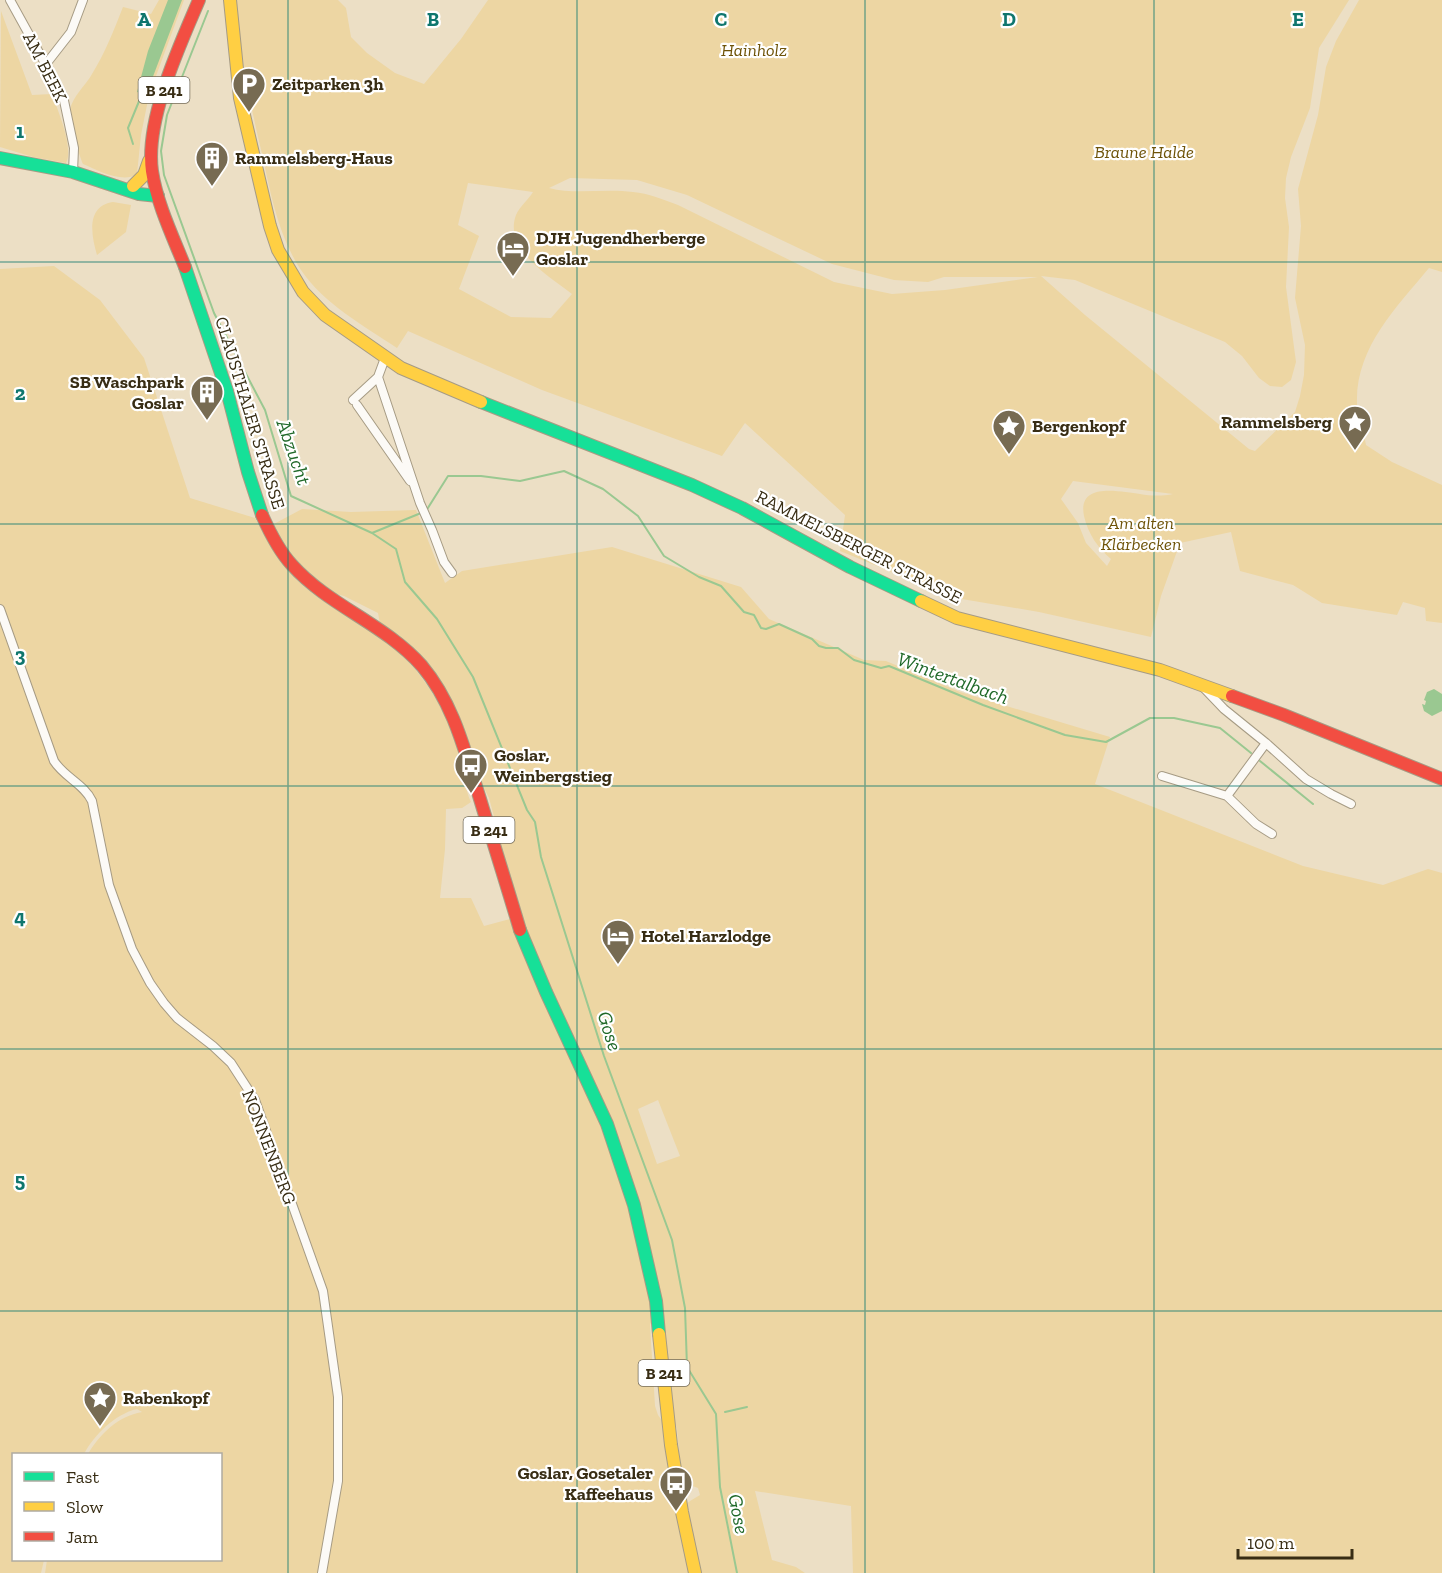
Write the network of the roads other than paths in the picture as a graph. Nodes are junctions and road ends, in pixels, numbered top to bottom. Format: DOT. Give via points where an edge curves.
graph roads {
  1 [pos="10,0"];
  2 [pos="83,0"];
  3 [pos="194,0"];
  4 [pos="199,0"];
  5 [pos="230,0"];
  6 [pos="188,23"];
  7 [pos="46,64"];
  8 [pos="0,158"];
  9 [pos="150,159"];
  10 [pos="73,172"];
  11 [pos="127,187"];
  12 [pos="157,193"];
  13 [pos="385,358"];
  14 [pos="378,376"];
  15 [pos="415,489"];
  16 [pos="452,573"];
  17 [pos="0,609"];
  18 [pos="1200,684"];
  19 [pos="1266,743"];
  20 [pos="1162,776"];
  21 [pos="1442,779"];
  22 [pos="1227,796"];
  23 [pos="1351,804"];
  24 [pos="1272,834"];
  25 [pos="322,1573"];
  26 [pos="695,1573"];
  1 -- 7 [label="street, AM BEEK"];
  2 -- 7 [label="street" via="71,32"];
  3 -- 6 [label="main road, CLAUSTHALER STRASSE / B 241"];
  4 -- 6 [label="main road, CLAUSTHALER STRASSE / B 241"];
  5 -- 13 [label="main road, RAMMELSBERGER STRASSE" via="240,98 278,250 303,292 325,315"];
  6 -- 9 [label="main road, CLAUSTHALER STRASSE / B 241" via="155,115"];
  7 -- 10 [label="street, AM BEEK" via="63,96 74,148"];
  8 -- 10 [label="main road"];
  9 -- 11 [label="main road" via="144,175"];
  9 -- 12 [label="main road, CLAUSTHALER STRASSE / B 241"];
  10 -- 11 [label="main road"];
  11 -- 12 [label="main road" via="140,194"];
  12 -- 26 [label="main road, CLAUSTHALER STRASSE / B 241" via="218,363 260,510 276,543 314,585 407,650 439,689 456,722 522,934 607,1124 634,1205 656,1301 671,1445"];
  13 -- 14 [label="street"];
  13 -- 18 [label="main road, RAMMELSBERGER STRASSE" via="401,369 500,410 692,485 957,618 1160,670"];
  14 -- 15 [label="street"];
  14 -- 15 [label="street" via="355,402"];
  15 -- 16 [label="street"];
  17 -- 25 [label="street, NONNENBERG" via="54,761 88,792 92,801 108,885 132,949 164,1003 231,1064 255,1100 323,1291 338,1397 338,1481"];
  18 -- 19 [label="street"];
  18 -- 21 [label="main road, RAMMELSBERGER STRASSE"];
  19 -- 22 [label="street"];
  19 -- 23 [label="street" via="1306,779"];
  20 -- 22 [label="street"];
  22 -- 24 [label="street"];
}
